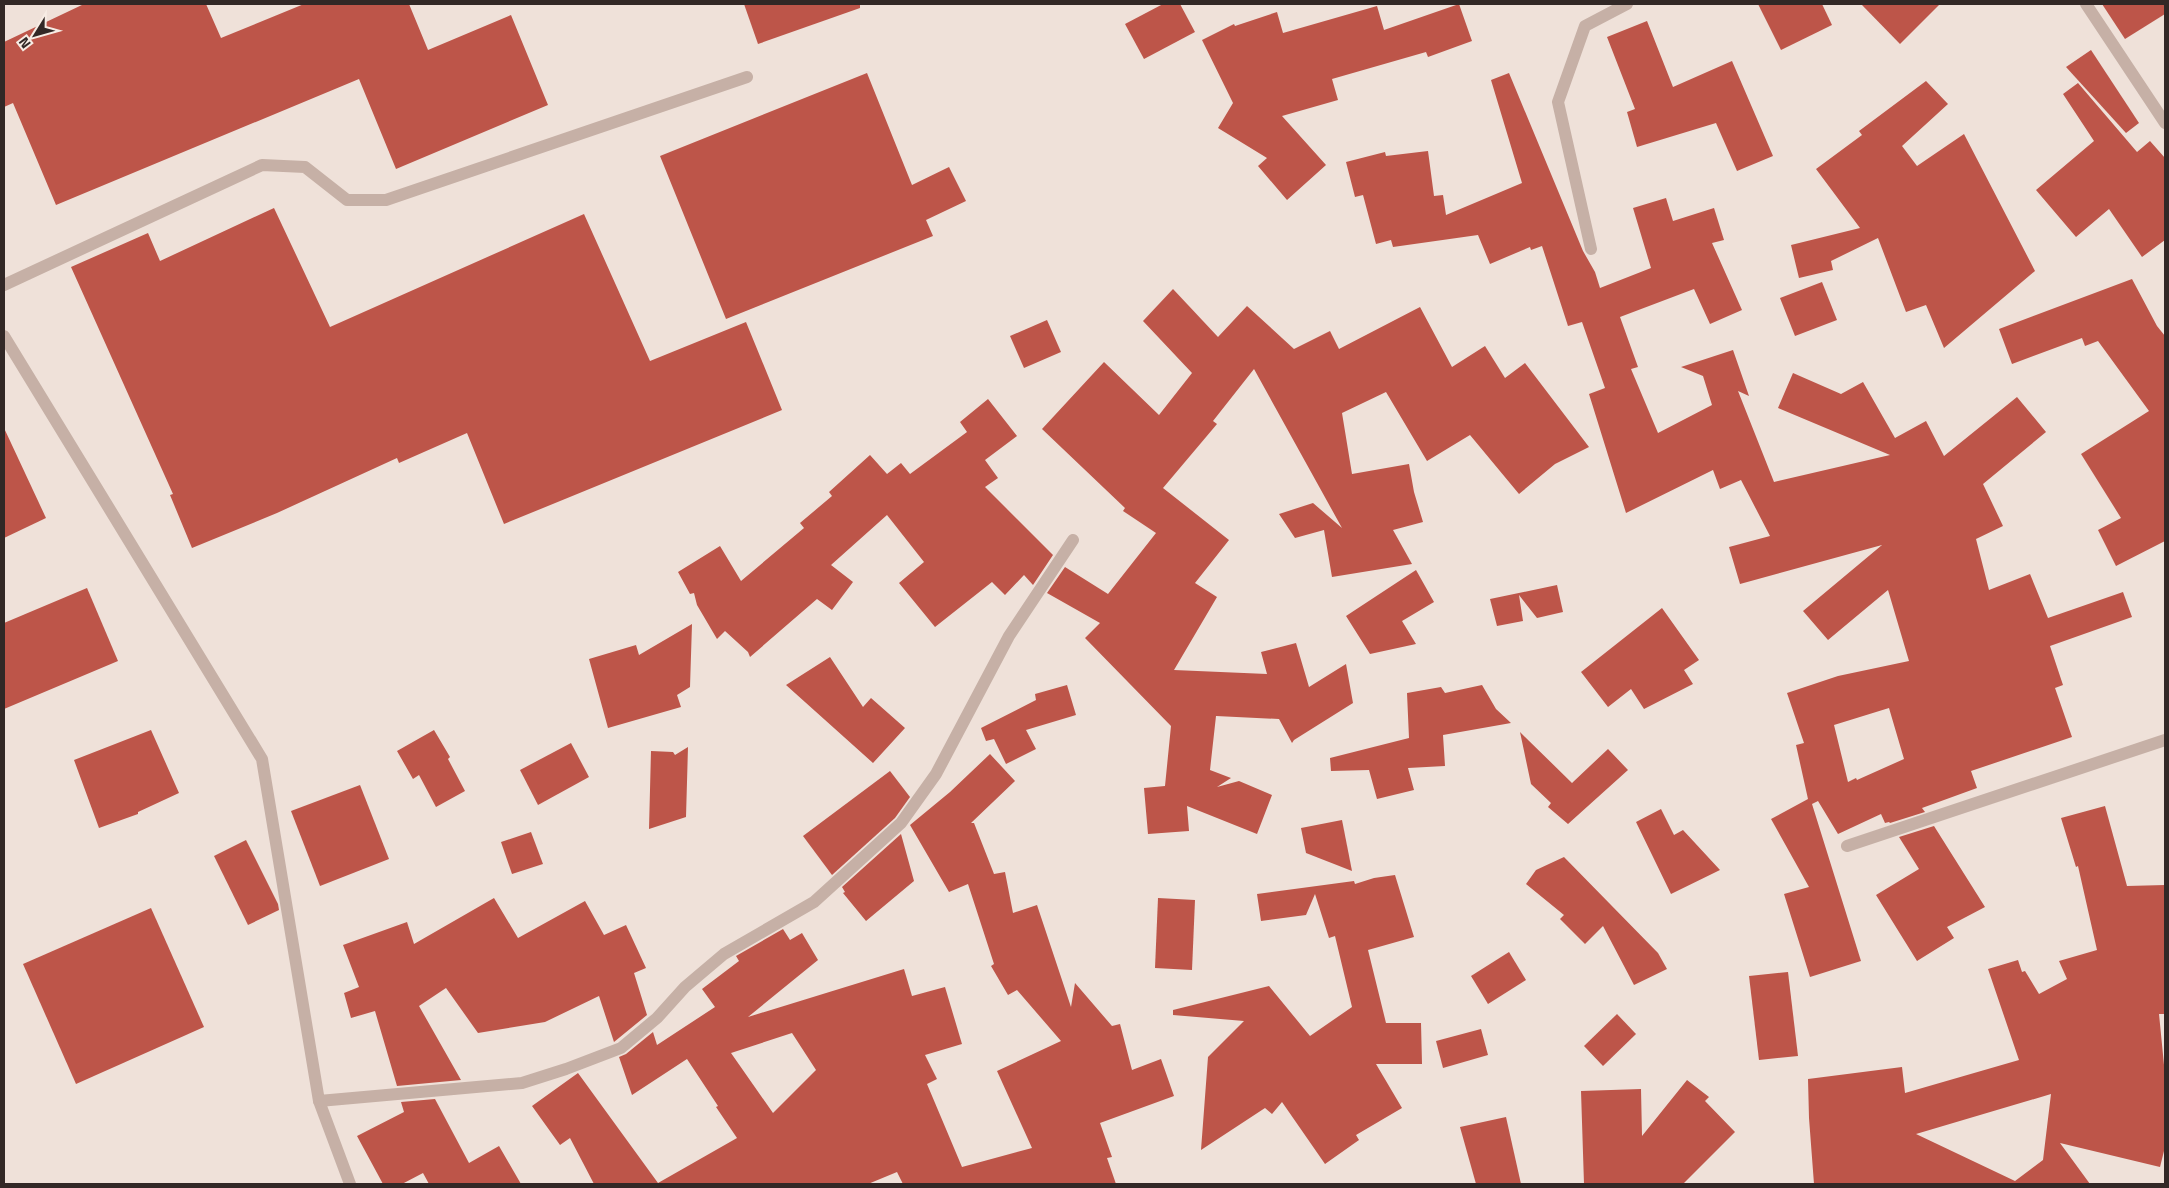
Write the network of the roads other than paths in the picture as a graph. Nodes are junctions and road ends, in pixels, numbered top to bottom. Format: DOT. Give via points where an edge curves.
graph roads {
  1 [pos="1627,4"];
  2 [pos="2086,4"];
  3 [pos="747,77"];
  4 [pos="2165,123"];
  5 [pos="1591,249"];
  6 [pos="4,285"];
  7 [pos="4,336"];
  8 [pos="1073,540"];
  9 [pos="2165,740"];
  10 [pos="1847,846"];
  11 [pos="319,1100"];
  12 [pos="350,1184"];
  1 -- 5 [label="street" via="1585,26 1558,102"];
  2 -- 4 [label="street"];
  3 -- 6 [label="street" via="386,200 347,200 305,167 262,165"];
  7 -- 11 [label="street" via="262,759"];
  8 -- 11 [label="street" via="1008,636 936,774 901,823 814,902 724,954 621,1048 522,1083"];
  9 -- 10 [label="street"];
  11 -- 12 [label="street"];
}
